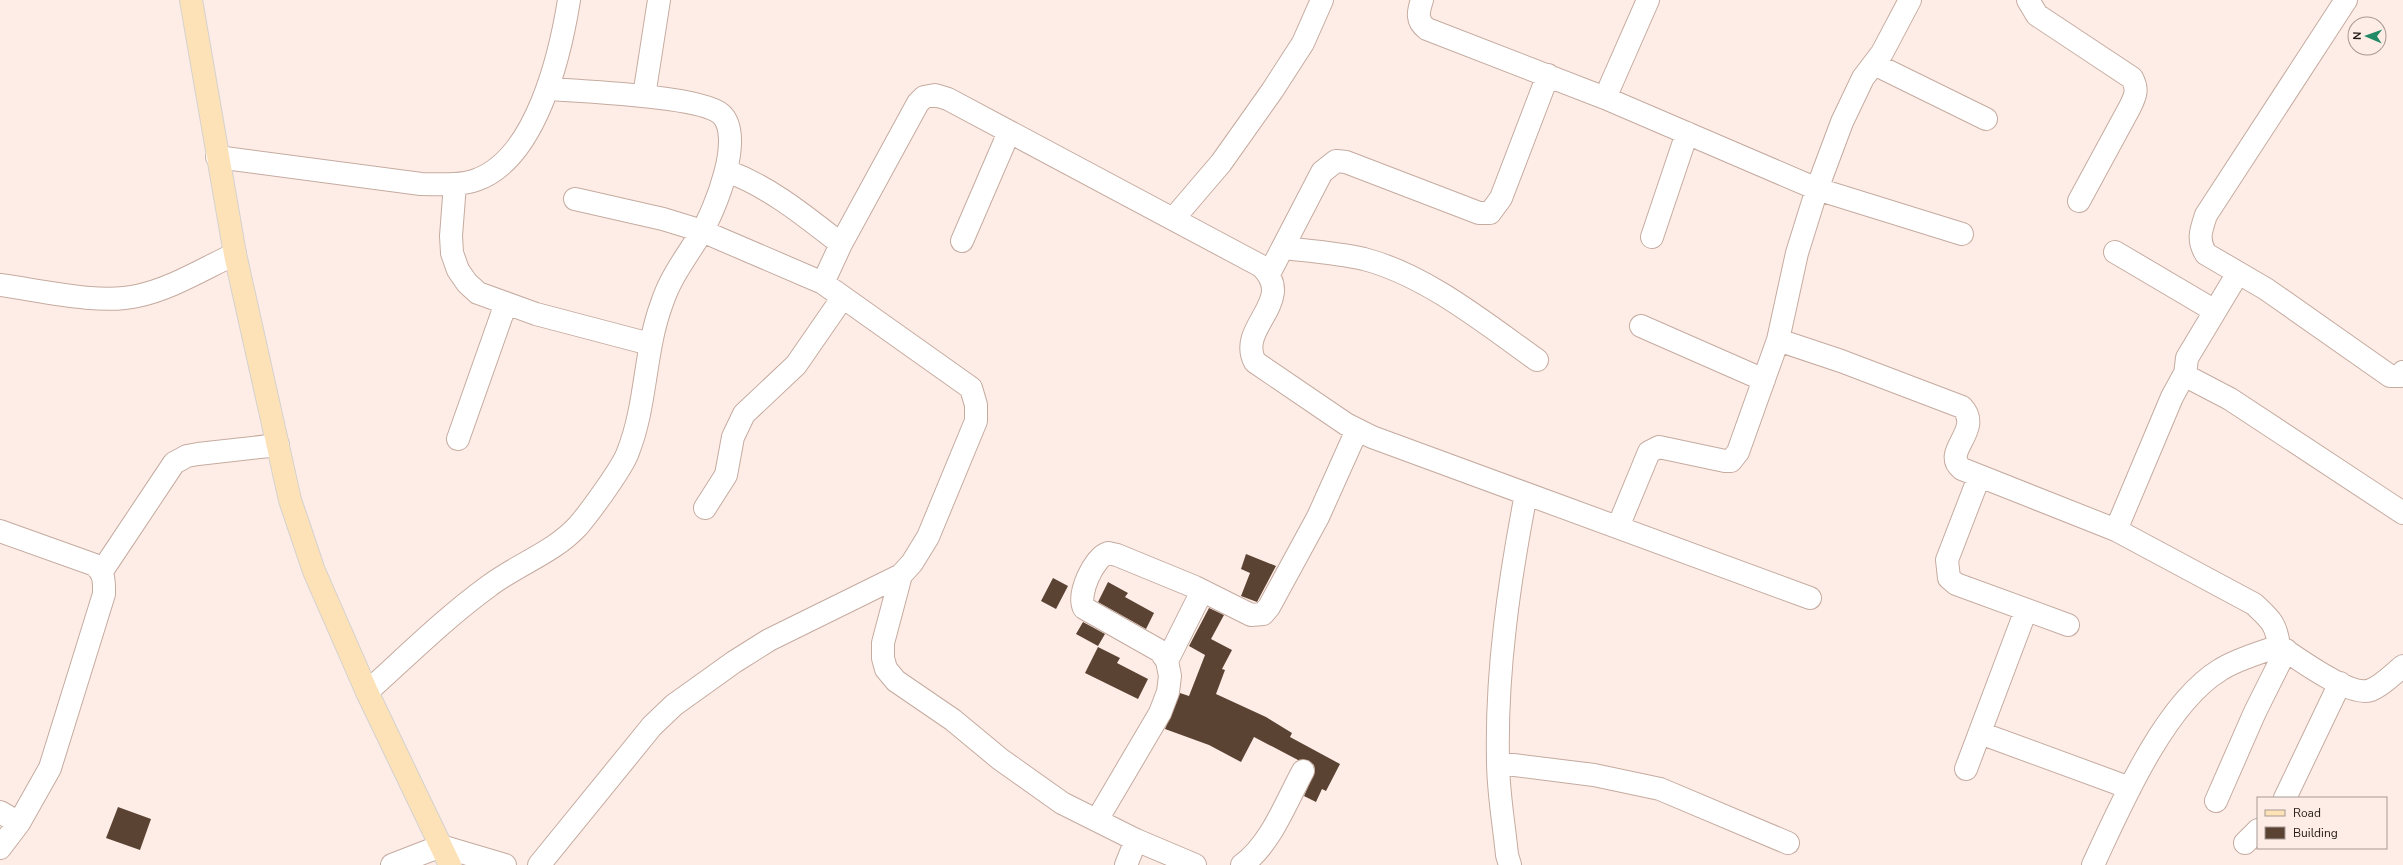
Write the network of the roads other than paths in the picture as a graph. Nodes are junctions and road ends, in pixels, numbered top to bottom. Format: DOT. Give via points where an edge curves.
graph roads {
  1 [pos="191,0"];
  2 [pos="569,0"];
  3 [pos="659,0"];
  4 [pos="1322,0"];
  5 [pos="1422,0"];
  6 [pos="1648,0"];
  7 [pos="1910,0"];
  8 [pos="2028,0"];
  9 [pos="2346,0"];
  10 [pos="1874,64"];
  11 [pos="1548,75"];
  12 [pos="549,89"];
  13 [pos="644,96"];
  14 [pos="1605,98"];
  15 [pos="1986,119"];
  16 [pos="1009,132"];
  17 [pos="1687,133"];
  18 [pos="217,157"];
  19 [pos="726,172"];
  20 [pos="455,184"];
  21 [pos="1816,189"];
  22 [pos="575,199"];
  23 [pos="2079,201"];
  24 [pos="1174,218"];
  25 [pos="702,231"];
  26 [pos="1962,234"];
  27 [pos="1652,237"];
  28 [pos="962,241"];
  29 [pos="841,244"];
  30 [pos="1283,248"];
  31 [pos="2115,252"];
  32 [pos="235,254"];
  33 [pos="2238,273"];
  34 [pos="1269,274"];
  35 [pos="823,283"];
  36 [pos="0,285"];
  37 [pos="843,297"];
  38 [pos="506,303"];
  39 [pos="2215,311"];
  40 [pos="1641,326"];
  41 [pos="1778,340"];
  42 [pos="650,344"];
  43 [pos="1536,360"];
  44 [pos="2403,372"];
  45 [pos="2186,375"];
  46 [pos="1764,380"];
  47 [pos="1357,430"];
  48 [pos="458,439"];
  49 [pos="278,445"];
  50 [pos="1979,477"];
  51 [pos="1526,494"];
  52 [pos="705,508"];
  53 [pos="2403,513"];
  54 [pos="1618,527"];
  55 [pos="2116,530"];
  56 [pos="0,531"];
  57 [pos="102,571"];
  58 [pos="901,575"];
  59 [pos="1202,591"];
  60 [pos="1810,598"];
  61 [pos="2026,610"];
  62 [pos="2068,625"];
  63 [pos="2283,648"];
  64 [pos="1167,661"];
  65 [pos="2403,666"];
  66 [pos="2340,684"];
  67 [pos="367,692"];
  68 [pos="1980,733"];
  69 [pos="1498,762"];
  70 [pos="1966,769"];
  71 [pos="1303,771"];
  72 [pos="2130,788"];
  73 [pos="2285,797"];
  74 [pos="2216,801"];
  75 [pos="0,812"];
  76 [pos="1097,820"];
  77 [pos="19,823"];
  78 [pos="1136,840"];
  79 [pos="1788,843"];
  80 [pos="0,848"];
  81 [pos="445,856"];
  82 [pos="392,865"];
  83 [pos="505,865"];
  84 [pos="538,865"];
  85 [pos="1126,865"];
  86 [pos="1195,865"];
  87 [pos="1242,865"];
  88 [pos="1510,865"];
  89 [pos="2093,865"];
  1 -- 18 [label="main road"];
  2 -- 12 [label="street"];
  3 -- 13 [label="street"];
  4 -- 24 [label="street" via="1303,43 1272,91 1221,163"];
  5 -- 11 [label="street" via="1418,12 1419,20 1427,29"];
  6 -- 14 [label="street"];
  7 -- 10 [label="street"];
  8 -- 23 [label="street" via="2037,15 2132,78 2136,86 2136,95"];
  9 -- 33 [label="street" via="2206,215 2200,232 2200,245 2206,254"];
  10 -- 15 [label="street"];
  10 -- 21 [label="street" via="1863,78 1842,122"];
  11 -- 14 [label="street"];
  11 -- 30 [label="street" via="1501,198 1490,213 1479,213 1346,162 1336,161 1322,172"];
  12 -- 13 [label="street"];
  12 -- 20 [label="street" via="529,128 506,161 476,180"];
  13 -- 19 [label="street" via="711,108 721,114 727,121 729,131"];
  14 -- 17 [label="street"];
  16 -- 24 [label="street"];
  16 -- 28 [label="street"];
  16 -- 29 [label="street" via="948,99 935,95 924,96 906,123"];
  17 -- 21 [label="street"];
  17 -- 27 [label="street"];
  18 -- 20 [label="street" via="421,184"];
  18 -- 32 [label="main road"];
  19 -- 25 [label="street"];
  19 -- 29 [label="street" via="750,180 773,194"];
  20 -- 38 [label="street" via="451,236 452,253 458,270 478,293"];
  21 -- 26 [label="street"];
  21 -- 41 [label="street" via="1797,253"];
  22 -- 25 [label="street" via="663,219"];
  24 -- 34 [label="street" via="1261,266"];
  25 -- 35 [label="street"];
  25 -- 42 [label="street" via="669,285"];
  29 -- 35 [label="street"];
  30 -- 34 [label="street"];
  30 -- 43 [label="street" via="1365,260 1393,270 1465,309"];
  31 -- 39 [label="street"];
  32 -- 36 [label="street" via="178,281 136,297 84,296"];
  32 -- 49 [label="main road"];
  33 -- 39 [label="street"];
  33 -- 44 [label="street" via="2390,376 2400,376"];
  34 -- 47 [label="street" via="1274,283 1273,294 1252,341 1250,349 1255,362"];
  35 -- 37 [label="street"];
  37 -- 52 [label="street" via="796,364 744,414 733,437 726,475"];
  37 -- 58 [label="street" via="971,388 976,405 976,421 970,439 928,537 912,564"];
  38 -- 42 [label="street" via="574,326"];
  38 -- 48 [label="street"];
  39 -- 45 [label="street" via="2187,358"];
  40 -- 46 [label="street"];
  41 -- 46 [label="street"];
  41 -- 50 [label="street" via="1962,407 1969,419 1968,429 1956,452 1956,461 1962,470"];
  42 -- 67 [label="street" via="639,412 628,453 578,526 556,545 491,584 446,619"];
  45 -- 53 [label="street" via="2230,400"];
  45 -- 55 [label="street" via="2172,397"];
  46 -- 54 [label="street" via="1735,458 1725,461 1660,447 1654,448 1649,452"];
  47 -- 51 [label="street"];
  47 -- 59 [label="street" via="1318,517 1266,611 1258,616 1251,615"];
  49 -- 57 [label="street" via="198,454 174,463"];
  49 -- 67 [label="main road" via="290,500 302,538"];
  50 -- 55 [label="street"];
  50 -- 61 [label="street" via="1947,560 1949,578 1956,584"];
  51 -- 54 [label="street"];
  51 -- 69 [label="street" via="1510,582 1499,709"];
  54 -- 60 [label="street"];
  55 -- 63 [label="street" via="2254,604 2271,619"];
  56 -- 57 [label="street" via="95,565"];
  57 -- 77 [label="street" via="104,594 50,768"];
  58 -- 76 [label="street" via="883,643 886,669 896,681 953,720 1000,759 1056,798"];
  58 -- 84 [label="street" via="769,640 674,705 652,726"];
  59 -- 64 [label="street"];
  59 -- 64 [label="street" via="1108,553 1098,558 1083,590 1084,608 1160,651"];
  61 -- 62 [label="street"];
  61 -- 68 [label="street"];
  63 -- 66 [label="street"];
  63 -- 72 [label="street" via="2220,669 2200,685 2184,702 2160,736"];
  63 -- 74 [label="street"];
  64 -- 76 [label="street" via="1170,676 1168,692 1160,713"];
  65 -- 66 [label="street" via="2371,690 2359,692"];
  66 -- 73 [label="street"];
  67 -- 81 [label="main road"];
  68 -- 70 [label="street"];
  68 -- 72 [label="street"];
  69 -- 79 [label="street" via="1594,775 1660,789"];
  69 -- 88 [label="street"];
  71 -- 87 [label="street" via="1266,838"];
  72 -- 89 [label="street"];
  75 -- 77 [label="street"];
  76 -- 78 [label="street"];
  77 -- 80 [label="street"];
  78 -- 85 [label="street"];
  78 -- 86 [label="street"];
  81 -- 82 [label="street"];
  81 -- 83 [label="street"];
}
